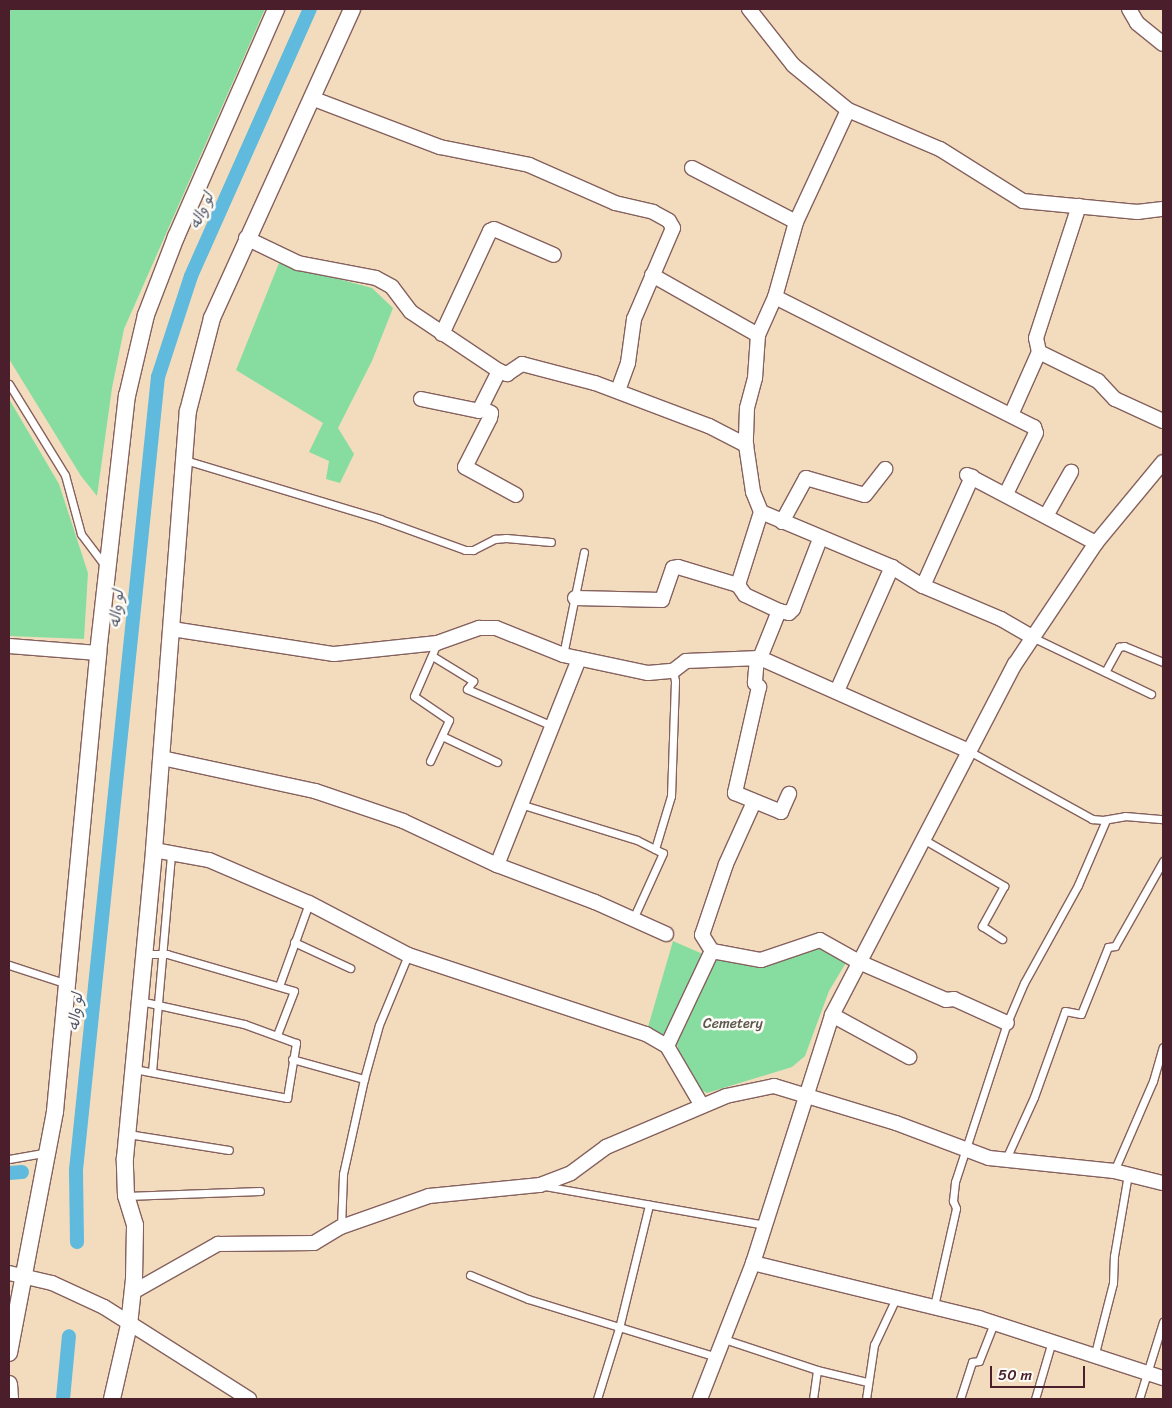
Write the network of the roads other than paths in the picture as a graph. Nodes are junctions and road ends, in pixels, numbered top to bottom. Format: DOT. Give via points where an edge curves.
graph roads {
  1 [pos="276,9"];
  2 [pos="352,9"];
  3 [pos="749,9"];
  4 [pos="1129,9"];
  5 [pos="1163,44"];
  6 [pos="314,99"];
  7 [pos="848,110"];
  8 [pos="692,168"];
  9 [pos="1079,206"];
  10 [pos="1163,210"];
  11 [pos="796,222"];
  12 [pos="246,238"];
  13 [pos="554,256"];
  14 [pos="652,275"];
  15 [pos="774,297"];
  16 [pos="442,334"];
  17 [pos="758,336"];
  18 [pos="1039,352"];
  19 [pos="498,371"];
  20 [pos="9,384"];
  21 [pos="618,390"];
  22 [pos="421,399"];
  23 [pos="483,408"];
  24 [pos="1011,416"];
  25 [pos="1163,421"];
  26 [pos="746,446"];
  27 [pos="182,459"];
  28 [pos="1163,462"];
  29 [pos="885,469"];
  30 [pos="1071,472"];
  31 [pos="1006,494"];
  32 [pos="516,495"];
  33 [pos="761,512"];
  34 [pos="1046,516"];
  35 [pos="782,522"];
  36 [pos="820,539"];
  37 [pos="551,542"];
  38 [pos="1096,543"];
  39 [pos="584,552"];
  40 [pos="892,567"];
  41 [pos="108,569"];
  42 [pos="738,585"];
  43 [pos="923,586"];
  44 [pos="575,598"];
  45 [pos="779,611"];
  46 [pos="172,628"];
  47 [pos="1032,638"];
  48 [pos="438,643"];
  49 [pos="9,646"];
  50 [pos="98,652"];
  51 [pos="563,655"];
  52 [pos="434,657"];
  53 [pos="759,658"];
  54 [pos="579,659"];
  55 [pos="1163,662"];
  56 [pos="673,671"];
  57 [pos="1105,672"];
  58 [pos="837,691"];
  59 [pos="1151,694"];
  60 [pos="550,725"];
  61 [pos="442,736"];
  62 [pos="969,751"];
  63 [pos="162,758"];
  64 [pos="430,762"];
  65 [pos="497,762"];
  66 [pos="789,794"];
  67 [pos="754,802"];
  68 [pos="520,804"];
  69 [pos="1163,819"];
  70 [pos="1106,820"];
  71 [pos="924,839"];
  72 [pos="654,849"];
  73 [pos="154,850"];
  74 [pos="171,853"];
  75 [pos="1163,861"];
  76 [pos="497,865"];
  77 [pos="309,903"];
  78 [pos="633,919"];
  79 [pos="666,934"];
  80 [pos="1002,939"];
  81 [pos="294,942"];
  82 [pos="712,951"];
  83 [pos="144,954"];
  84 [pos="162,954"];
  85 [pos="408,954"];
  86 [pos="859,962"];
  87 [pos="9,965"];
  88 [pos="350,968"];
  89 [pos="67,984"];
  90 [pos="279,986"];
  91 [pos="139,1001"];
  92 [pos="159,1005"];
  93 [pos="832,1015"];
  94 [pos="1007,1024"];
  95 [pos="277,1034"];
  96 [pos="667,1046"];
  97 [pos="1163,1047"];
  98 [pos="909,1058"];
  99 [pos="292,1059"];
  100 [pos="131,1069"];
  101 [pos="152,1072"];
  102 [pos="364,1079"];
  103 [pos="805,1094"];
  104 [pos="702,1106"];
  105 [pos="126,1134"];
  106 [pos="966,1147"];
  107 [pos="228,1150"];
  108 [pos="47,1151"];
  109 [pos="9,1159"];
  110 [pos="1005,1161"];
  111 [pos="1114,1171"];
  112 [pos="1128,1174"];
  113 [pos="1163,1183"];
  114 [pos="540,1185"];
  115 [pos="260,1191"];
  116 [pos="126,1196"];
  117 [pos="649,1205"];
  118 [pos="765,1226"];
  119 [pos="341,1227"];
  120 [pos="753,1263"];
  121 [pos="16,1274"];
  122 [pos="470,1275"];
  123 [pos="133,1292"];
  124 [pos="896,1297"];
  125 [pos="934,1306"];
  126 [pos="994,1322"];
  127 [pos="1163,1322"];
  128 [pos="129,1325"];
  129 [pos="619,1328"];
  130 [pos="724,1339"];
  131 [pos="1052,1341"];
  132 [pos="9,1353"];
  133 [pos="716,1357"];
  134 [pos="1094,1357"];
  135 [pos="817,1370"];
  136 [pos="1148,1373"];
  137 [pos="1163,1378"];
  138 [pos="867,1382"];
  139 [pos="9,1384"];
  140 [pos="228,1394"];
  141 [pos="10,1399"];
  142 [pos="112,1399"];
  143 [pos="249,1399"];
  144 [pos="597,1399"];
  145 [pos="700,1399"];
  146 [pos="813,1399"];
  147 [pos="866,1399"];
  148 [pos="960,1399"];
  149 [pos="1035,1399"];
  150 [pos="1139,1399"];
  1 -- 41 [label="street" via="176,237 146,315 127,396"];
  2 -- 6 [label="street"];
  3 -- 7 [label="street" via="793,65"];
  4 -- 5 [label="street" via="1136,23"];
  6 -- 12 [label="street"];
  6 -- 14 [label="street" via="440,146 529,165 615,203 653,212 674,225"];
  7 -- 9 [label="street" via="940,149 1023,201"];
  7 -- 11 [label="street"];
  8 -- 11 [label="street"];
  9 -- 10 [label="street" via="1137,212"];
  9 -- 18 [label="street" via="1036,338"];
  11 -- 15 [label="street"];
  12 -- 16 [label="street" via="298,262 376,278 392,287 410,312"];
  12 -- 27 [label="street" via="212,318 199,362"];
  13 -- 16 [label="street" via="494,229 490,231"];
  14 -- 17 [label="street"];
  14 -- 21 [label="street" via="634,319 628,363"];
  15 -- 17 [label="street"];
  15 -- 24 [label="street"];
  16 -- 19 [label="street"];
  17 -- 26 [label="street" via="756,378 747,408"];
  18 -- 24 [label="street"];
  18 -- 25 [label="street" via="1098,381 1116,399"];
  19 -- 21 [label="street" via="506,374 522,364"];
  19 -- 23 [label="street"];
  20 -- 41 [label="lane" via="65,475 81,534"];
  21 -- 26 [label="street" via="709,426"];
  22 -- 23 [label="street" via="474,412"];
  23 -- 32 [label="street" via="491,413 490,418 466,467"];
  24 -- 31 [label="street" via="1030,425 1036,433"];
  26 -- 33 [label="street" via="752,492"];
  27 -- 37 [label="lane" via="380,519 465,550 473,550 495,539"];
  27 -- 46 [label="street"];
  28 -- 38 [label="street"];
  29 -- 35 [label="street" via="865,495 806,478"];
  30 -- 34 [label="street"];
  31 -- 34 [label="street"];
  31 -- 43 [label="street" via="969,476"];
  33 -- 35 [label="street"];
  33 -- 42 [label="street"];
  34 -- 38 [label="street"];
  35 -- 36 [label="street"];
  36 -- 40 [label="street"];
  36 -- 45 [label="street" via="793,609 789,613"];
  38 -- 47 [label="street"];
  39 -- 44 [label="lane"];
  40 -- 43 [label="street"];
  40 -- 58 [label="street"];
  41 -- 50 [label="street"];
  42 -- 44 [label="street" via="678,567 673,568 662,600"];
  42 -- 45 [label="street" via="745,595"];
  43 -- 47 [label="street" via="1001,619"];
  44 -- 51 [label="lane"];
  45 -- 53 [label="street"];
  46 -- 48 [label="street" via="334,654"];
  46 -- 63 [label="street"];
  47 -- 57 [label="lane"];
  47 -- 62 [label="street"];
  48 -- 51 [label="street" via="479,628 496,628"];
  48 -- 52 [label="lane"];
  49 -- 50 [label="street"];
  50 -- 89 [label="street"];
  51 -- 54 [label="street"];
  52 -- 60 [label="lane" via="473,681 467,689"];
  52 -- 61 [label="lane" via="414,696 449,720"];
  53 -- 56 [label="street" via="686,661"];
  53 -- 58 [label="street"];
  53 -- 67 [label="street" via="755,683 759,687 735,793"];
  54 -- 56 [label="street" via="648,673"];
  54 -- 60 [label="street"];
  55 -- 57 [label="lane" via="1124,646 1119,647"];
  56 -- 72 [label="lane" via="671,796"];
  57 -- 59 [label="lane"];
  58 -- 62 [label="street" via="844,698"];
  60 -- 68 [label="street"];
  61 -- 64 [label="lane"];
  61 -- 65 [label="lane"];
  62 -- 70 [label="lane" via="1059,803 1092,819"];
  62 -- 71 [label="street"];
  63 -- 73 [label="street"];
  63 -- 76 [label="street" via="315,791 404,822"];
  66 -- 67 [label="street" via="781,812"];
  67 -- 82 [label="street" via="726,864 702,935"];
  68 -- 72 [label="lane" via="637,840"];
  68 -- 76 [label="street"];
  69 -- 70 [label="lane" via="1125,816"];
  70 -- 94 [label="lane" via="1078,885 1024,983"];
  71 -- 80 [label="lane" via="1004,886 982,926"];
  71 -- 86 [label="street"];
  72 -- 78 [label="lane" via="662,854"];
  73 -- 74 [label="street"];
  73 -- 83 [label="street"];
  74 -- 77 [label="street" via="208,860"];
  74 -- 84 [label="lane"];
  75 -- 110 [label="lane" via="1115,946 1108,947 1081,1014 1065,1011 1034,1097"];
  76 -- 78 [label="street"];
  77 -- 81 [label="lane"];
  77 -- 85 [label="street"];
  78 -- 79 [label="street"];
  81 -- 88 [label="lane"];
  81 -- 90 [label="lane"];
  82 -- 86 [label="street" via="761,960 820,940"];
  82 -- 96 [label="street"];
  83 -- 84 [label="lane"];
  83 -- 91 [label="street"];
  84 -- 90 [label="lane"];
  84 -- 92 [label="lane"];
  85 -- 96 [label="street" via="646,1034"];
  85 -- 102 [label="lane" via="379,1025"];
  86 -- 93 [label="street"];
  86 -- 94 [label="street" via="946,1000 954,999"];
  87 -- 89 [label="lane"];
  89 -- 108 [label="street" via="55,1111"];
  90 -- 95 [label="lane" via="294,991"];
  91 -- 92 [label="lane"];
  91 -- 100 [label="street"];
  92 -- 95 [label="lane"];
  92 -- 101 [label="lane"];
  93 -- 98 [label="street"];
  93 -- 103 [label="street"];
  94 -- 106 [label="lane"];
  95 -- 99 [label="lane" via="296,1043"];
  96 -- 104 [label="street"];
  97 -- 111 [label="lane" via="1153,1081"];
  99 -- 101 [label="lane" via="287,1098"];
  99 -- 102 [label="lane"];
  100 -- 101 [label="lane"];
  100 -- 105 [label="street"];
  102 -- 119 [label="lane" via="343,1174"];
  103 -- 104 [label="street" via="774,1086 726,1096"];
  103 -- 106 [label="street"];
  103 -- 118 [label="street"];
  104 -- 114 [label="street" via="606,1147 571,1173"];
  105 -- 107 [label="lane"];
  105 -- 116 [label="street"];
  106 -- 110 [label="street"];
  106 -- 125 [label="lane" via="955,1182 953,1201 956,1208"];
  108 -- 109 [label="lane"];
  108 -- 121 [label="street"];
  110 -- 111 [label="street"];
  111 -- 112 [label="street"];
  112 -- 113 [label="street"];
  112 -- 134 [label="lane" via="1114,1256 1113,1283"];
  114 -- 117 [label="lane"];
  114 -- 119 [label="street" via="428,1196"];
  115 -- 116 [label="lane"];
  116 -- 123 [label="street" via="135,1225"];
  117 -- 118 [label="lane"];
  117 -- 129 [label="lane"];
  118 -- 120 [label="street"];
  119 -- 123 [label="street" via="314,1243 218,1244"];
  120 -- 124 [label="street"];
  120 -- 130 [label="street"];
  121 -- 128 [label="street" via="52,1282 104,1307"];
  121 -- 132 [label="street"];
  122 -- 129 [label="lane" via="528,1299"];
  123 -- 128 [label="street"];
  124 -- 125 [label="street"];
  124 -- 138 [label="lane" via="874,1345"];
  125 -- 126 [label="street"];
  126 -- 131 [label="street"];
  126 -- 148 [label="lane" via="979,1360 972,1362"];
  127 -- 136 [label="lane"];
  128 -- 140 [label="street"];
  128 -- 142 [label="street"];
  129 -- 133 [label="lane"];
  129 -- 144 [label="lane"];
  130 -- 133 [label="street"];
  130 -- 135 [label="lane"];
  131 -- 134 [label="street"];
  131 -- 149 [label="lane"];
  133 -- 145 [label="street"];
  134 -- 136 [label="street"];
  135 -- 138 [label="lane"];
  135 -- 146 [label="lane"];
  136 -- 137 [label="street"];
  136 -- 150 [label="lane"];
  138 -- 147 [label="lane"];
  139 -- 141 [label="street"];
  140 -- 143 [label="street"];
}
